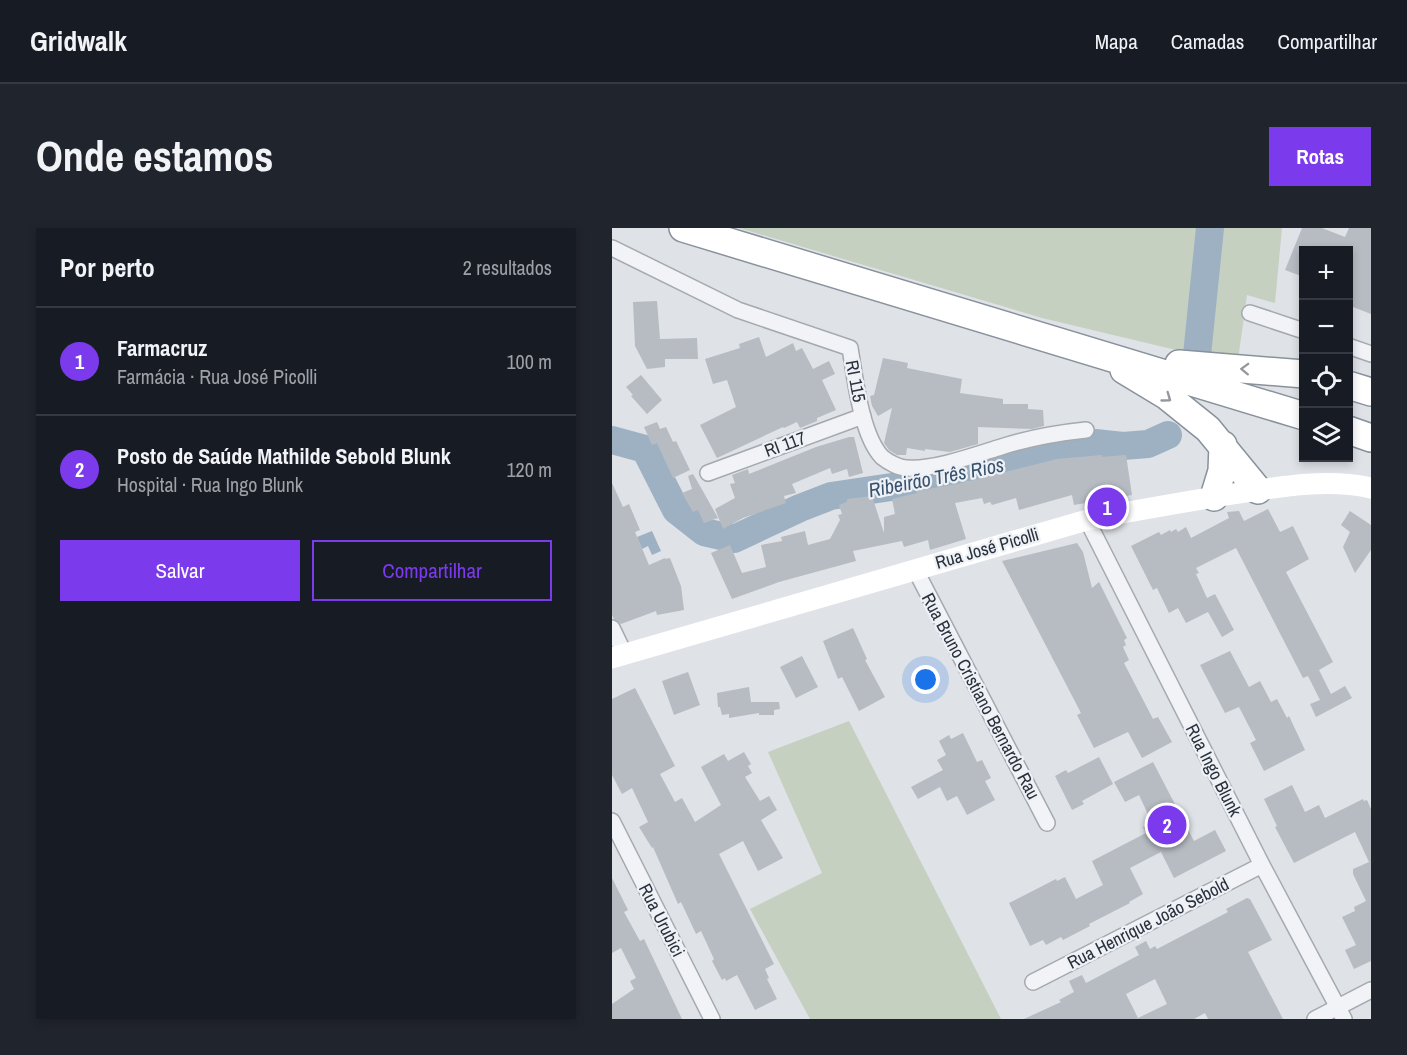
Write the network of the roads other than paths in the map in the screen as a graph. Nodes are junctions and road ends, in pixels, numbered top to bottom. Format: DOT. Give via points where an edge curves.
graph roads {
  1 [pos="683,228"];
  2 [pos="612,249"];
  3 [pos="1250,313"];
  4 [pos="1299,329"];
  5 [pos="1081,347"];
  6 [pos="1353,348"];
  7 [pos="1371,354"];
  8 [pos="1299,374"];
  9 [pos="1353,387"];
  10 [pos="1371,392"];
  11 [pos="1299,414"];
  12 [pos="863,416"];
  13 [pos="1086,430"];
  14 [pos="1353,432"];
  15 [pos="1371,438"];
  16 [pos="1223,445"];
  17 [pos="708,473"];
  18 [pos="1371,488"];
  19 [pos="1258,490"];
  20 [pos="1214,497"];
  21 [pos="1087,520"];
  22 [pos="915,570"];
  23 [pos="612,628"];
  24 [pos="618,656"];
  25 [pos="612,822"];
  26 [pos="1047,823"];
  27 [pos="1262,865"];
  28 [pos="1033,982"];
  29 [pos="1371,990"];
  30 [pos="1341,1013"];
  31 [pos="712,1019"];
  32 [pos="1315,1019"];
  1 -- 5 [label="highway"];
  2 -- 12 [label="street, RI 115" via="738,310 850,348"];
  3 -- 4 [label="street"];
  8 -- 5 [label="highway, one-way" via="1168,363"];
  5 -- 11 [label="highway"];
  5 -- 16 [label="highway, one-way" via="1167,396"];
  6 -- 7 [label="street"];
  9 -- 10 [label="highway"];
  12 -- 13 [label="street, RI 115" via="882,456 905,468 977,455 1052,433"];
  12 -- 17 [label="street, RI 117"];
  14 -- 15 [label="highway"];
  16 -- 19 [label="highway"];
  16 -- 20 [label="highway" via="1222,471"];
  18 -- 19 [label="street, Rua José Picolli" via="1339,484"];
  19 -- 20 [label="street, Rua José Picolli"];
  20 -- 21 [label="street, Rua José Picolli"];
  21 -- 22 [label="street, Rua José Picolli"];
  21 -- 27 [label="street, Rua Ingo Blunk"];
  22 -- 24 [label="street, Rua José Picolli"];
  22 -- 26 [label="street, Rua Bruno Cristiano Bernardo Rau"];
  23 -- 24 [label="street"];
  25 -- 31 [label="street, Rua Urubici"];
  27 -- 28 [label="street, Rua Henrique João Sebold"];
  27 -- 30 [label="street, Rua Ingo Blunk"];
  29 -- 30 [label="street"];
  30 -- 32 [label="street"];
}
